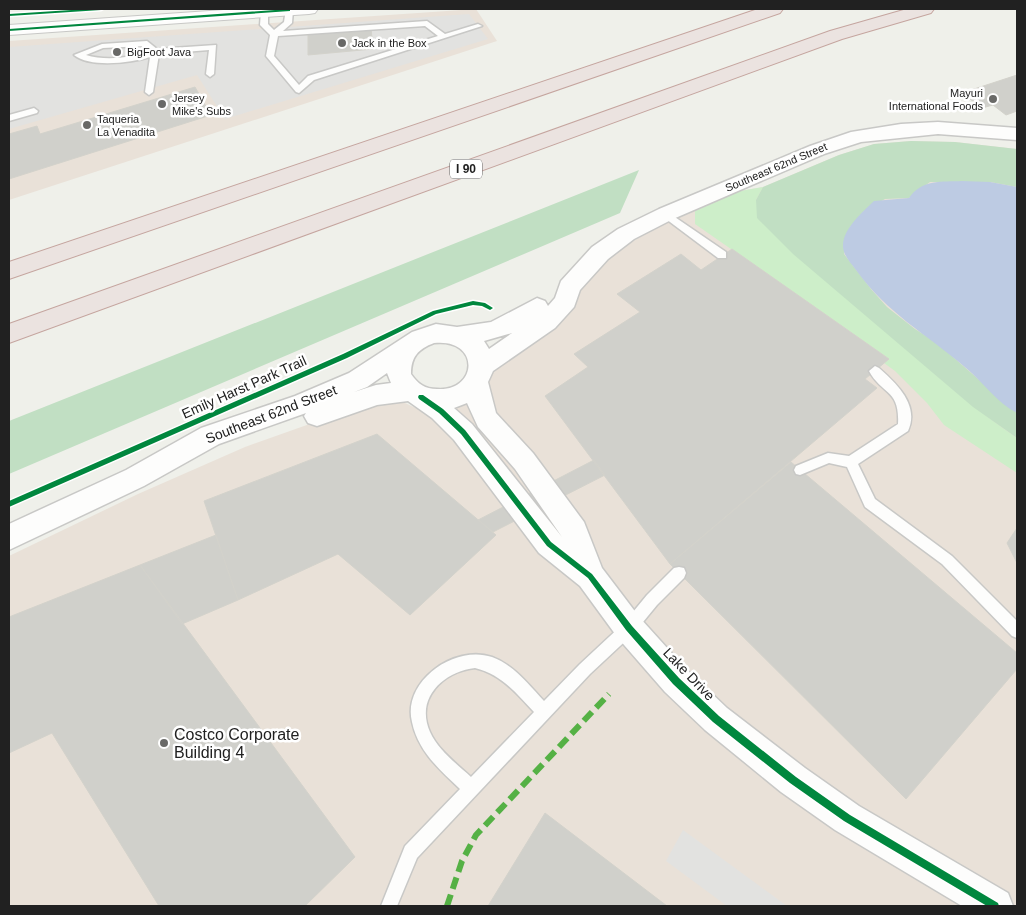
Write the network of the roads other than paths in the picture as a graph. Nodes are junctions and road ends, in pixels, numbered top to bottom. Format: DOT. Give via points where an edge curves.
graph roads {
  1 [pos="101,9"];
  2 [pos="289,9"];
  3 [pos="309,9"];
  4 [pos="774,9"];
  5 [pos="925,9"];
  6 [pos="265,10"];
  7 [pos="9,15"];
  8 [pos="478,26"];
  9 [pos="9,30"];
  10 [pos="274,34"];
  11 [pos="444,37"];
  12 [pos="155,52"];
  13 [pos="210,74"];
  14 [pos="149,92"];
  15 [pos="34,110"];
  16 [pos="9,118"];
  17 [pos="1015,134"];
  18 [pos="666,214"];
  19 [pos="722,255"];
  20 [pos="9,271"];
  21 [pos="569,286"];
  22 [pos="9,334"];
  23 [pos="460,335"];
  24 [pos="406,347"];
  25 [pos="875,371"];
  26 [pos="480,374"];
  27 [pos="416,394"];
  28 [pos="851,462"];
  29 [pos="800,470"];
  30 [pos="134,478"];
  31 [pos="9,537"];
  32 [pos="679,573"];
  33 [pos="590,576"];
  34 [pos="629,628"];
  35 [pos="1017,631"];
  36 [pos="545,712"];
  37 [pos="472,789"];
  38 [pos="389,906"];
  39 [pos="995,906"];
  1 -- 7 [label="street"];
  2 -- 3 [label="street"];
  2 -- 6 [label="street"];
  2 -- 10 [label="lane" via="288,23"];
  4 -- 20 [label="highway"];
  5 -- 22 [label="highway, I 90" via="836,35"];
  6 -- 9 [label="street"];
  6 -- 10 [label="lane" via="264,25"];
  8 -- 11 [label="lane"];
  10 -- 11 [label="lane" via="428,23"];
  10 -- 11 [label="lane" via="270,56 299,90 311,78"];
  12 -- 12 [label="lane" via="147,43 102,46 78,55 97,61 142,57"];
  12 -- 13 [label="lane" via="213,47"];
  12 -- 14 [label="lane"];
  15 -- 16 [label="lane"];
  17 -- 18 [label="street, Southeast 62nd Street" via="938,128 858,136"];
  18 -- 19 [label="lane"];
  18 -- 21 [label="street, Southeast 62nd Street" via="616,241 588,264"];
  21 -- 23 [label="street, Southeast 62nd Street" via="552,293 533,311 506,327 481,334"];
  21 -- 26 [label="street, Southeast 62nd Street" via="566,301 547,322"];
  23 -- 24 [label="street" via="425,335"];
  23 -- 26 [label="street" via="477,347"];
  24 -- 27 [label="street" via="400,356 399,375"];
  24 -- 30 [label="street, Southeast 62nd Street" via="358,380 210,436"];
  25 -- 28 [label="lane" via="894,389 906,408 904,427"];
  26 -- 27 [label="street" via="468,391 445,400"];
  26 -- 33 [label="street, Lake Drive" via="480,405 487,420 524,460 574,530"];
  27 -- 30 [label="street, Southeast 62nd Street" via="386,393 366,398 197,460"];
  27 -- 33 [label="street, Lake Drive" via="463,432 549,544"];
  28 -- 29 [label="lane" via="828,458"];
  28 -- 35 [label="lane" via="870,503 947,560"];
  30 -- 31 [label="street, Southeast 62nd Street"];
  32 -- 34 [label="lane"];
  33 -- 34 [label="street, Lake Drive"];
  34 -- 36 [label="lane"];
  34 -- 39 [label="street, Lake Drive" via="676,681 716,719 793,780 909,857"];
  36 -- 37 [label="lane"];
  36 -- 37 [label="lane" via="505,673 491,664 474,660 458,662 442,670 430,682 421,698 422,734 434,752"];
  37 -- 38 [label="lane" via="411,852"];
}
